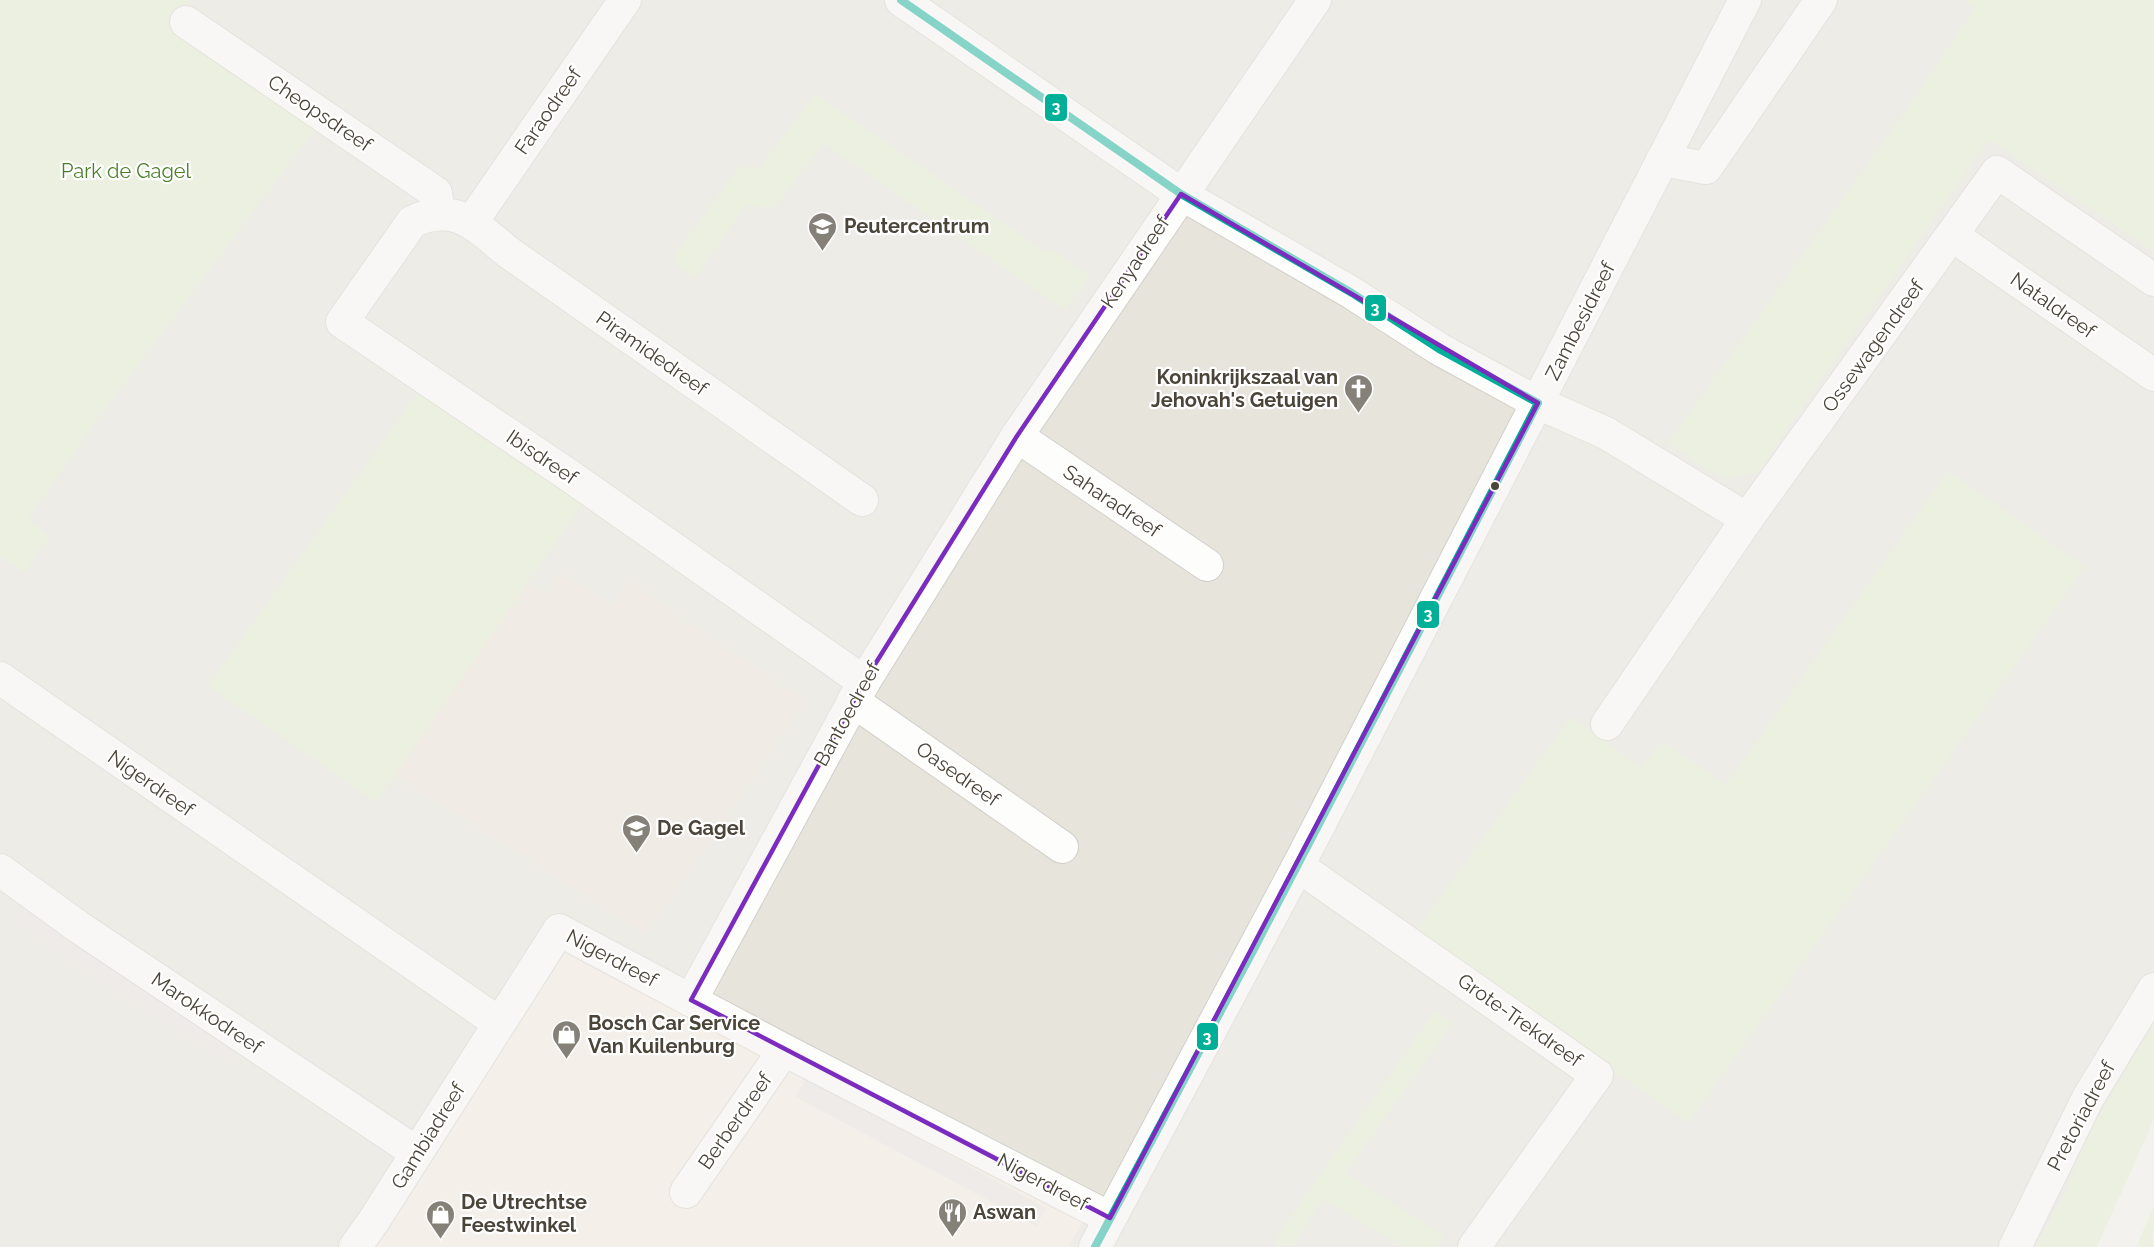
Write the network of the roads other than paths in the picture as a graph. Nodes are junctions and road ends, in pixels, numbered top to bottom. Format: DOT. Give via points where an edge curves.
graph roads {
  1 [pos="625,0"];
  2 [pos="1315,0"];
  3 [pos="1745,0"];
  4 [pos="1821,0"];
  5 [pos="905,1"];
  6 [pos="186,22"];
  7 [pos="1662,160"];
  8 [pos="1181,194"];
  9 [pos="440,214"];
  10 [pos="471,223"];
  11 [pos="1953,236"];
  12 [pos="2154,280"];
  13 [pos="2154,375"];
  14 [pos="1538,403"];
  15 [pos="1017,436"];
  16 [pos="862,500"];
  17 [pos="1747,519"];
  18 [pos="1207,565"];
  19 [pos="0,678"];
  20 [pos="858,691"];
  21 [pos="1607,724"];
  22 [pos="1062,848"];
  23 [pos="1298,866"];
  24 [pos="0,870"];
  25 [pos="2154,989"];
  26 [pos="691,999"];
  27 [pos="499,1023"];
  28 [pos="784,1050"];
  29 [pos="417,1153"];
  30 [pos="686,1192"];
  31 [pos="1110,1218"];
  32 [pos="355,1247"];
  33 [pos="1095,1247"];
  34 [pos="1474,1247"];
  35 [pos="2015,1247"];
  1 -- 10 [label="street, Faraodreef"];
  2 -- 8 [label="street, Kenyadreef"];
  3 -- 7 [label="street, Zambesidreef"];
  4 -- 7 [label="street" via="1706,168"];
  5 -- 8 [label="street"];
  6 -- 9 [label="street, Cheopsdreef" via="436,193"];
  7 -- 14 [label="street, Zambesidreef"];
  8 -- 14 [label="street" via="1352,293 1439,349"];
  8 -- 15 [label="street, Kenyadreef"];
  9 -- 10 [label="street, Piramidedreef" via="456,215"];
  9 -- 20 [label="street, Ibisdreef" via="412,222 342,322 567,474"];
  10 -- 16 [label="street, Piramidedreef"];
  11 -- 12 [label="street, Ossewagendreef" via="1997,171"];
  11 -- 13 [label="street, Nataldreef"];
  11 -- 17 [label="street, Ossewagendreef"];
  14 -- 17 [label="street" via="1605,433"];
  14 -- 23 [label="street, Zambesidreef"];
  15 -- 18 [label="street, Saharadreef"];
  15 -- 20 [label="street, Bantoedreef"];
  17 -- 21 [label="street, Ossewagendreef"];
  19 -- 27 [label="street, Nigerdreef"];
  20 -- 22 [label="street, Oasedreef"];
  20 -- 26 [label="street, Bantoedreef"];
  23 -- 31 [label="street, Zambesidreef"];
  23 -- 34 [label="street, Grote-Trekdreef" via="1597,1075"];
  24 -- 29 [label="street, Marokkodreef" via="80,928"];
  25 -- 35 [label="street, Pretoriadreef" via="2088,1098"];
  26 -- 27 [label="street, Nigerdreef" via="559,930"];
  26 -- 28 [label="street, Nigerdreef"];
  27 -- 29 [label="street, Gambiadreef"];
  28 -- 30 [label="street, Berberdreef"];
  28 -- 31 [label="street, Nigerdreef"];
  29 -- 32 [label="street, Gambiadreef"];
  31 -- 33 [label="street, Zambesidreef"];
}
